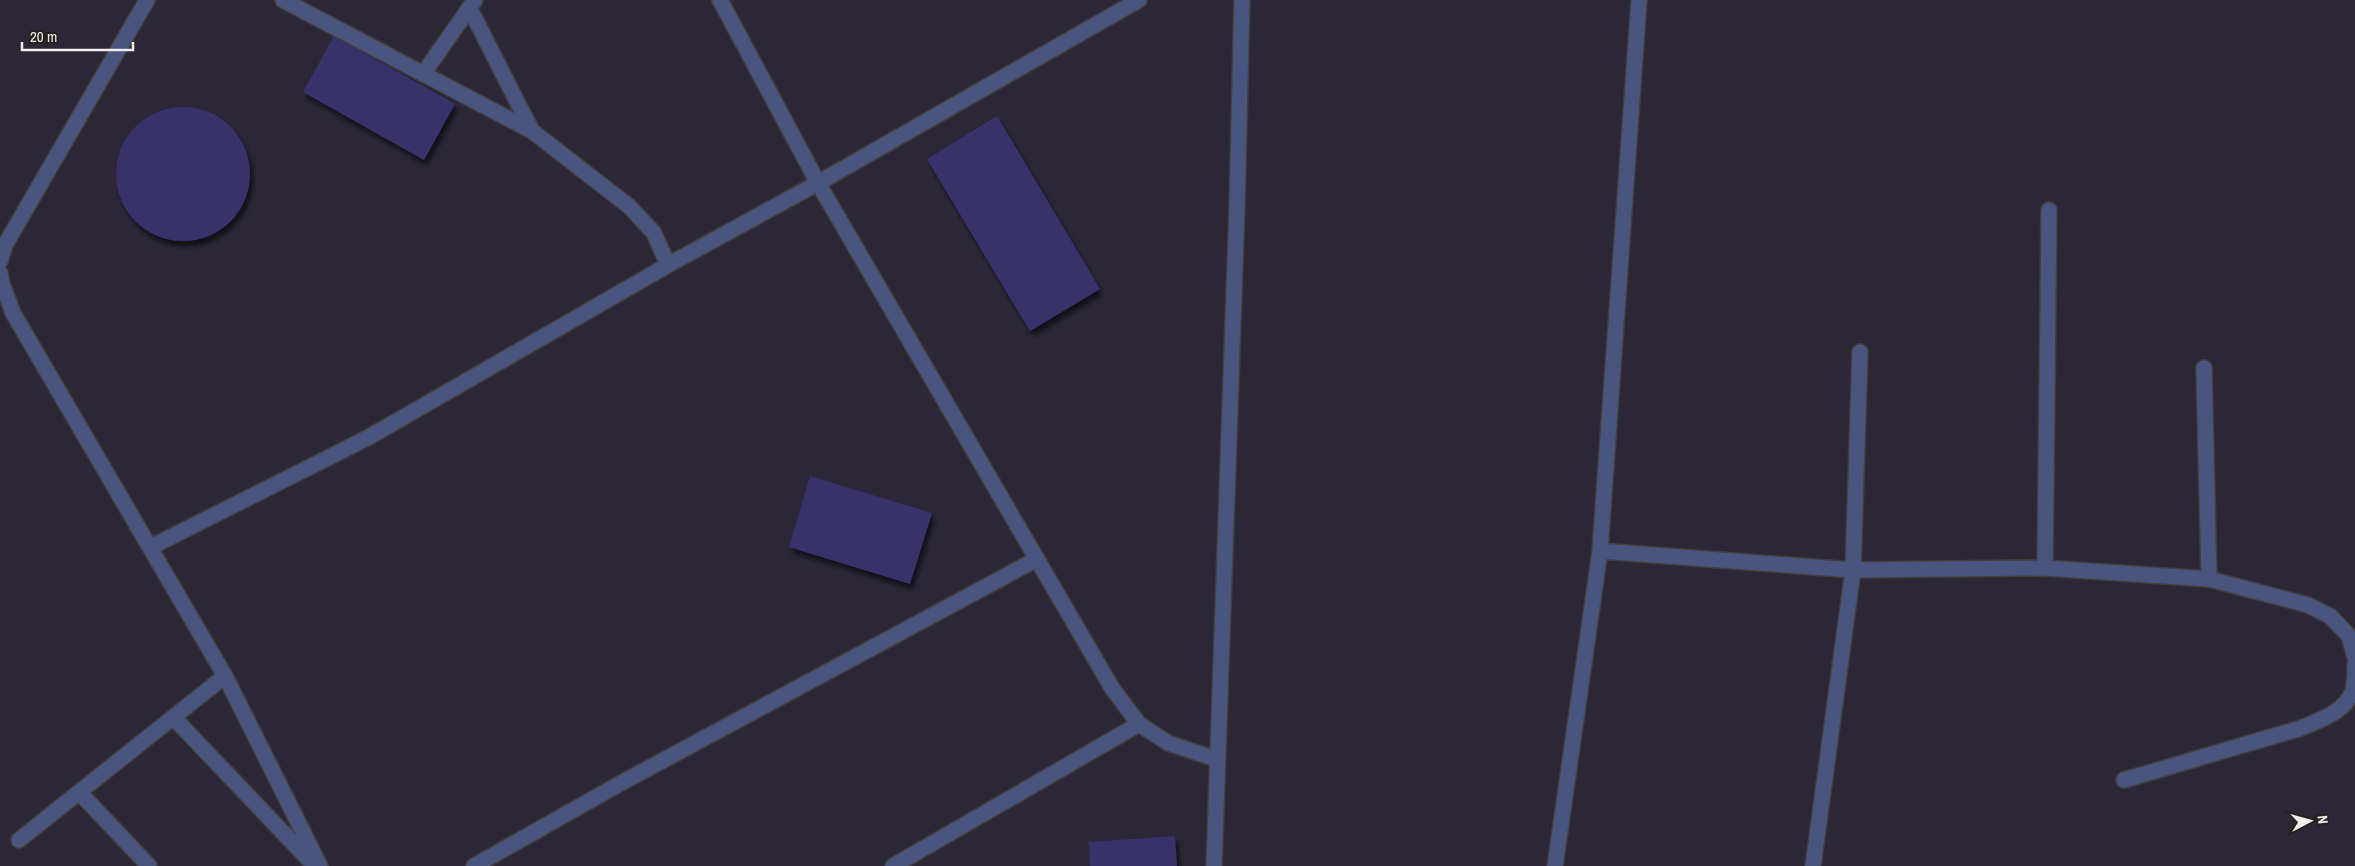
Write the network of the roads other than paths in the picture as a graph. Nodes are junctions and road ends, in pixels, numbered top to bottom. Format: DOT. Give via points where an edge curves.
graph roads {
  1 [pos="146,0"];
  2 [pos="283,0"];
  3 [pos="720,0"];
  4 [pos="1139,0"];
  5 [pos="1242,0"];
  6 [pos="1639,0"];
  7 [pos="472,5"];
  8 [pos="423,74"];
  9 [pos="532,131"];
  10 [pos="818,183"];
  11 [pos="2049,210"];
  12 [pos="0,261"];
  13 [pos="668,265"];
  14 [pos="0,272"];
  15 [pos="1860,352"];
  16 [pos="2204,368"];
  17 [pos="151,547"];
  18 [pos="1600,551"];
  19 [pos="1037,559"];
  20 [pos="2045,568"];
  21 [pos="1853,570"];
  22 [pos="2209,579"];
  23 [pos="2355,658"];
  24 [pos="2355,664"];
  25 [pos="224,676"];
  26 [pos="174,718"];
  27 [pos="1139,724"];
  28 [pos="1216,759"];
  29 [pos="2124,780"];
  30 [pos="80,793"];
  31 [pos="19,840"];
  32 [pos="149,866"];
  33 [pos="315,866"];
  34 [pos="320,866"];
  35 [pos="474,866"];
  36 [pos="893,866"];
  37 [pos="1214,866"];
  38 [pos="1555,866"];
  39 [pos="1813,866"];
  1 -- 12 [label="lane" via="5,245"];
  2 -- 8 [label="lane"];
  3 -- 10 [label="lane"];
  4 -- 10 [label="lane"];
  5 -- 28 [label="lane"];
  6 -- 18 [label="lane"];
  7 -- 8 [label="lane"];
  7 -- 9 [label="lane"];
  8 -- 9 [label="lane"];
  9 -- 13 [label="lane" via="630,207 654,233"];
  10 -- 13 [label="lane"];
  10 -- 19 [label="lane"];
  11 -- 20 [label="lane"];
  13 -- 17 [label="lane" via="369,437"];
  14 -- 17 [label="lane" via="13,314"];
  15 -- 21 [label="lane"];
  16 -- 22 [label="lane"];
  17 -- 25 [label="lane"];
  18 -- 21 [label="lane"];
  18 -- 38 [label="lane"];
  19 -- 27 [label="lane" via="1112,688"];
  19 -- 35 [label="lane" via="620,783"];
  20 -- 21 [label="lane"];
  20 -- 22 [label="lane"];
  21 -- 39 [label="lane"];
  22 -- 23 [label="lane" via="2308,605 2330,616 2349,636"];
  24 -- 29 [label="lane" via="2354,690 2344,705 2323,719"];
  25 -- 26 [label="lane"];
  25 -- 34 [label="lane"];
  26 -- 30 [label="lane"];
  26 -- 33 [label="lane"];
  27 -- 28 [label="lane" via="1168,743"];
  27 -- 36 [label="lane"];
  28 -- 37 [label="lane"];
  30 -- 31 [label="lane"];
  30 -- 32 [label="lane"];
}
